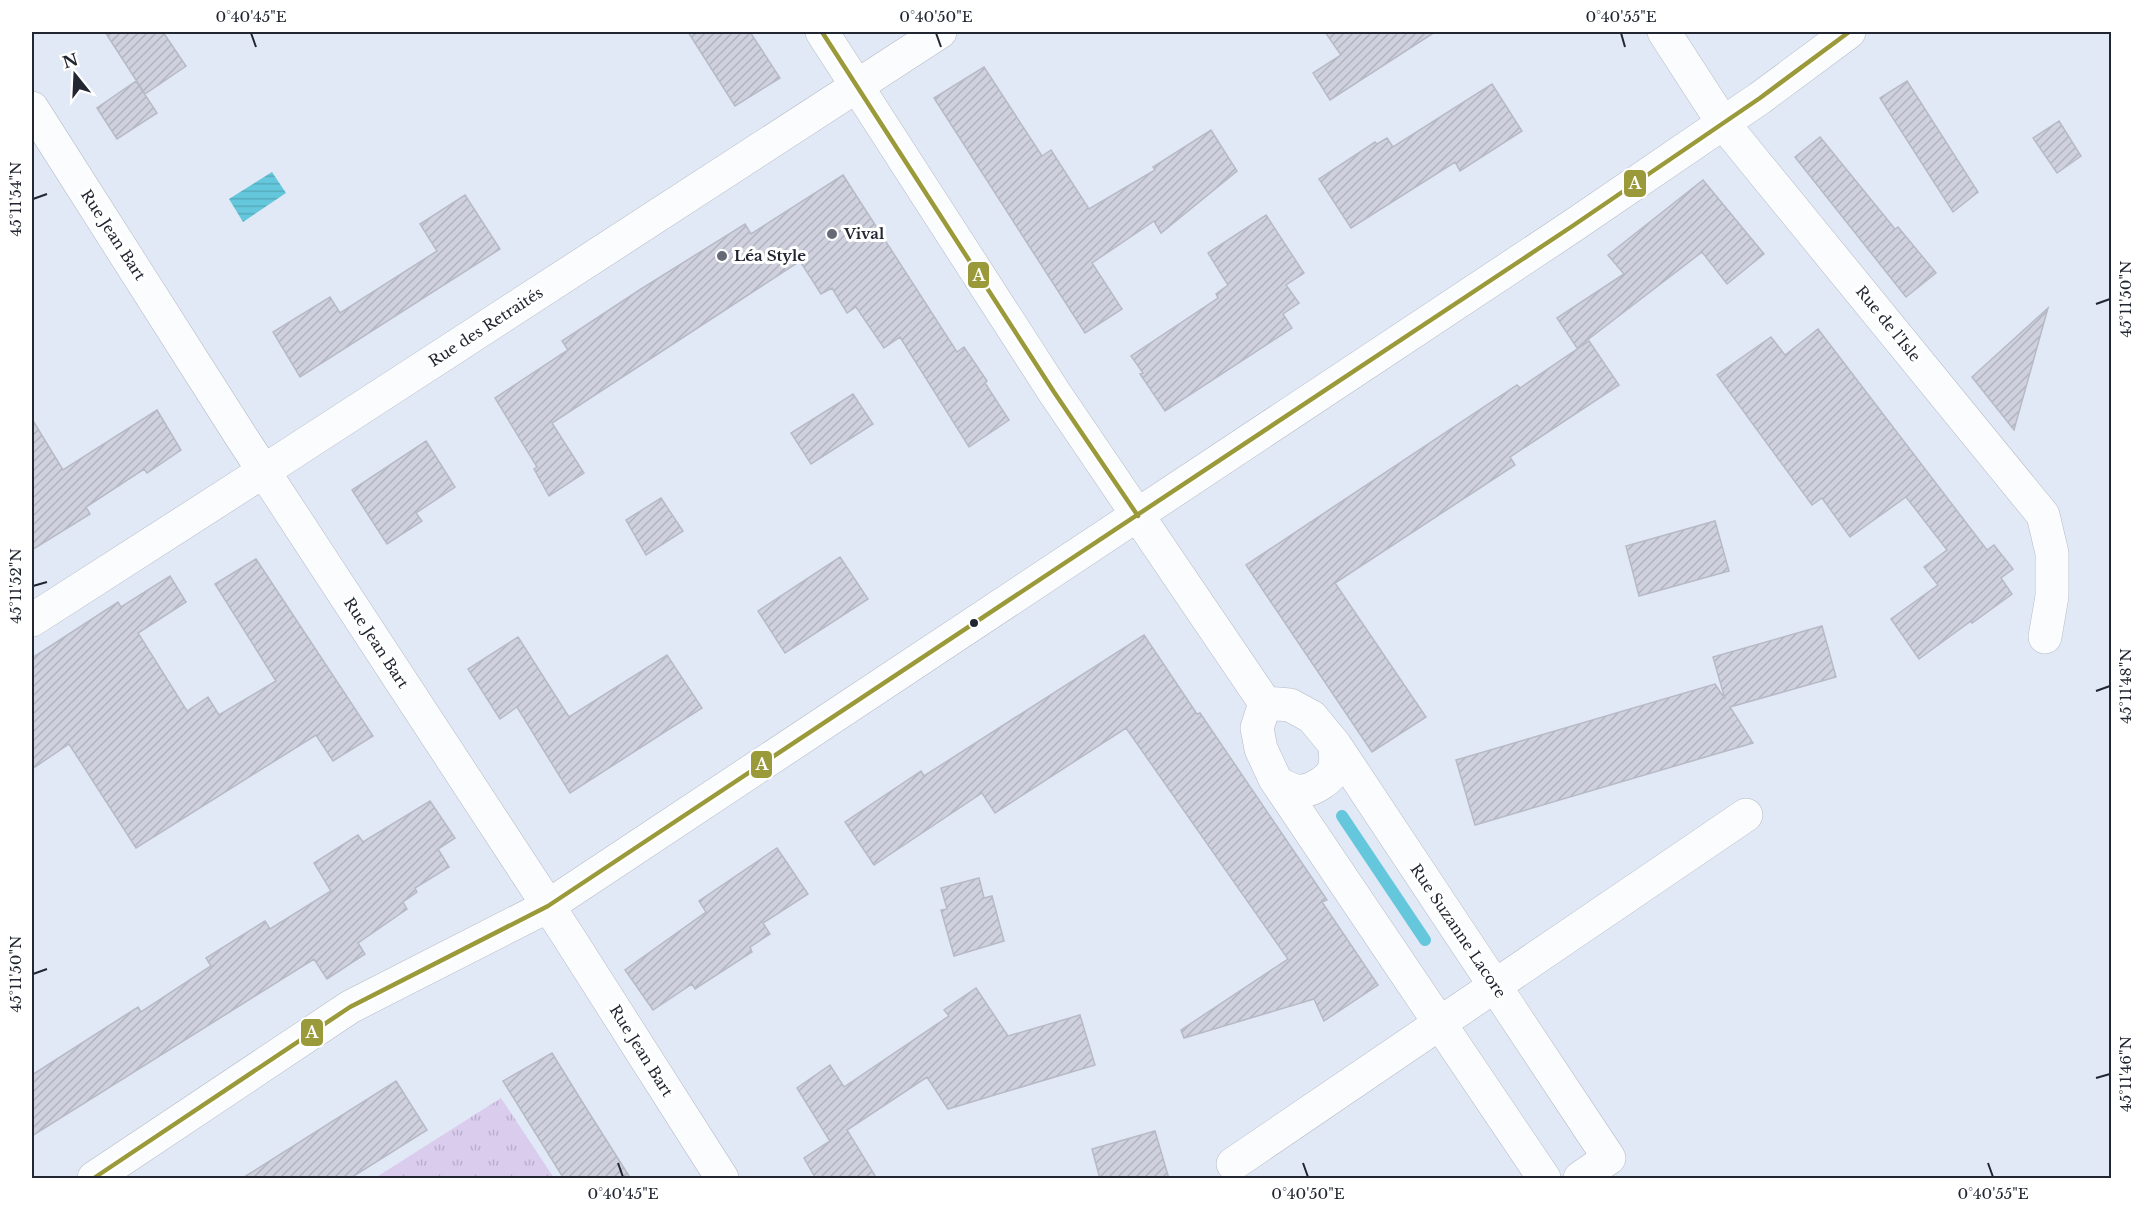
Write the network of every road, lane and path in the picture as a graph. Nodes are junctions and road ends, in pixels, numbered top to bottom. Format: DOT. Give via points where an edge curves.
graph roads {
  1 [pos="822,32"];
  2 [pos="940,32"];
  3 [pos="1664,32"];
  4 [pos="1849,32"];
  5 [pos="857,84"];
  6 [pos="32,108"];
  7 [pos="1723,123"];
  8 [pos="264,471"];
  9 [pos="1138,516"];
  10 [pos="32,620"];
  11 [pos="2045,637"];
  12 [pos="1265,703"];
  13 [pos="1335,745"];
  14 [pos="1279,784"];
  15 [pos="1746,815"];
  16 [pos="548,906"];
  17 [pos="1495,986"];
  18 [pos="1439,1023"];
  19 [pos="1233,1164"];
  20 [pos="94,1179"];
  21 [pos="722,1179"];
  22 [pos="1544,1179"];
  23 [pos="1580,1179"];
  1 -- 5 [label="street"];
  2 -- 5 [label="street, Rue des Retraités"];
  3 -- 7 [label="street, Rue de l'Isle"];
  4 -- 7 [label="street"];
  5 -- 8 [label="street, Rue des Retraités"];
  5 -- 9 [label="street"];
  6 -- 8 [label="street, Rue Jean Bart"];
  7 -- 9 [label="street"];
  7 -- 11 [label="street, Rue de l'Isle" via="2043,515 2052,553 2052,596"];
  8 -- 10 [label="street, Rue des Retraités"];
  8 -- 16 [label="street, Rue Jean Bart"];
  9 -- 12 [label="street"];
  9 -- 16 [label="street"];
  12 -- 13 [label="street, Rue Suzanne Lacore" via="1290,705 1312,717"];
  12 -- 14 [label="street" via="1257,728 1261,749"];
  13 -- 14 [label="street" via="1334,771 1322,783 1304,791"];
  13 -- 17 [label="street, Rue Suzanne Lacore"];
  14 -- 18 [label="street"];
  15 -- 17 [label="street"];
  16 -- 20 [label="street" via="350,1008"];
  16 -- 21 [label="street, Rue Jean Bart"];
  17 -- 18 [label="street"];
  17 -- 23 [label="street, Rue Suzanne Lacore" via="1609,1158"];
  18 -- 19 [label="street"];
  18 -- 22 [label="street"];
}
